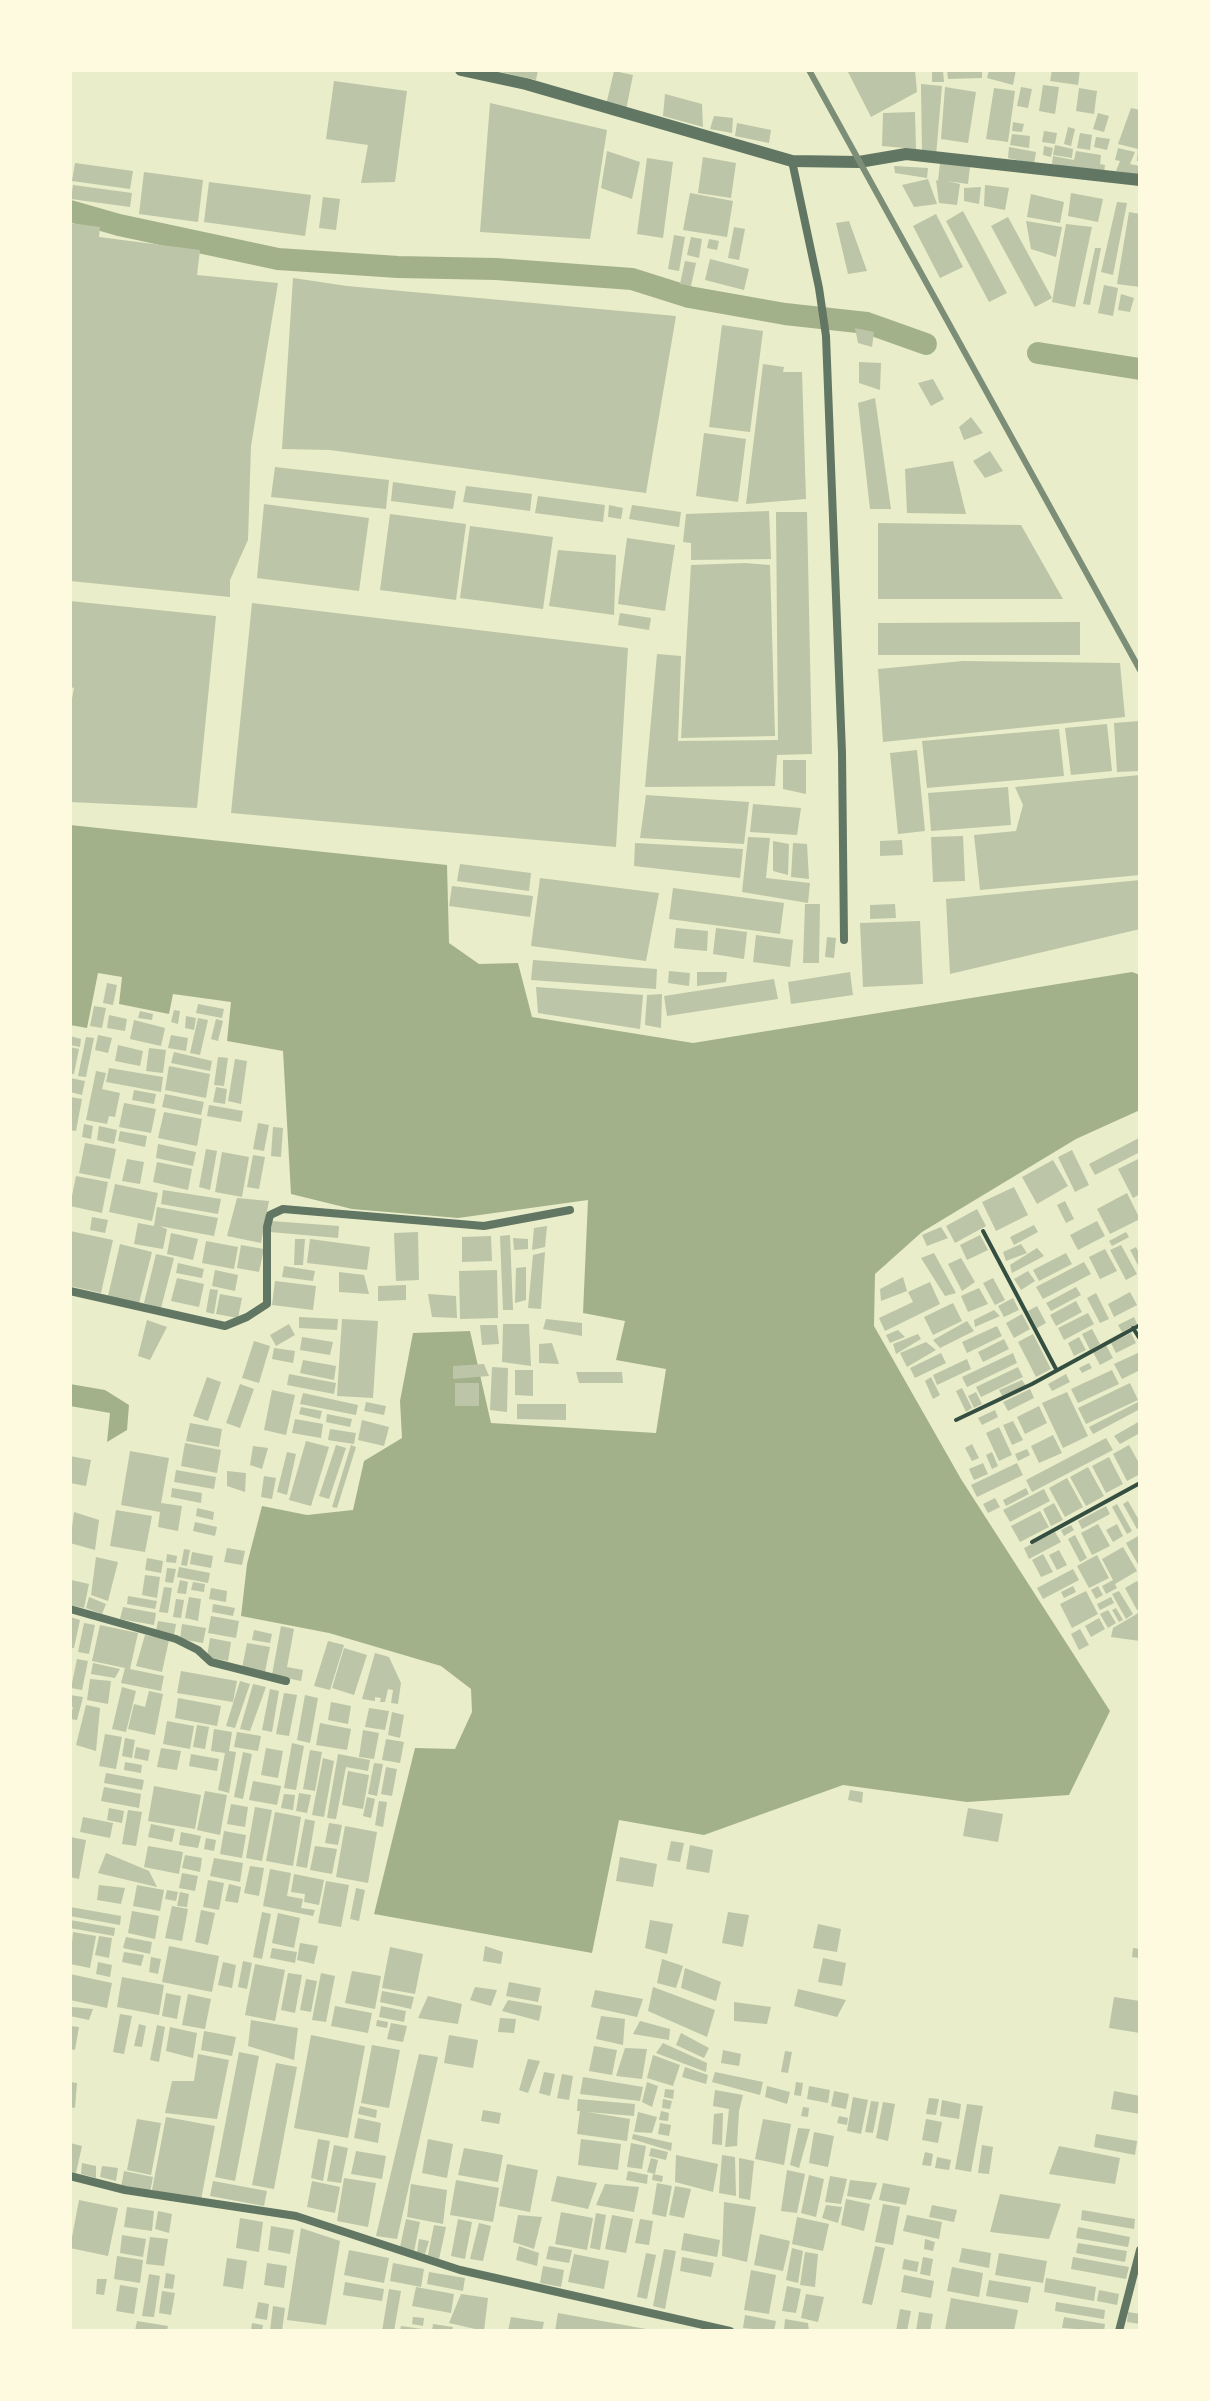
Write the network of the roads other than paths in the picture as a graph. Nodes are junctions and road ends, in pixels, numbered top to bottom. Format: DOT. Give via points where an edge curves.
graph roads {
  1 [pos="461,70"];
  2 [pos="792,161"];
  3 [pos="1140,180"];
  4 [pos="844,940"];
  5 [pos="570,1210"];
  6 [pos="70,1291"];
  7 [pos="70,1609"];
  8 [pos="286,1681"];
  9 [pos="70,2176"];
  10 [pos="1140,2250"];
  11 [pos="730,2331"];
  12 [pos="1119,2331"];
  1 -- 2 [label="street"];
  2 -- 3 [label="street" via="859,162 906,154"];
  2 -- 4 [label="street" via="826,336"];
  5 -- 6 [label="street" via="484,1226 283,1209 270,1215 267,1227 267,1304 225,1326"];
  7 -- 8 [label="street" via="176,1639 211,1662"];
  9 -- 11 [label="street" via="125,2190 296,2216 460,2270"];
  10 -- 12 [label="street"];
}
